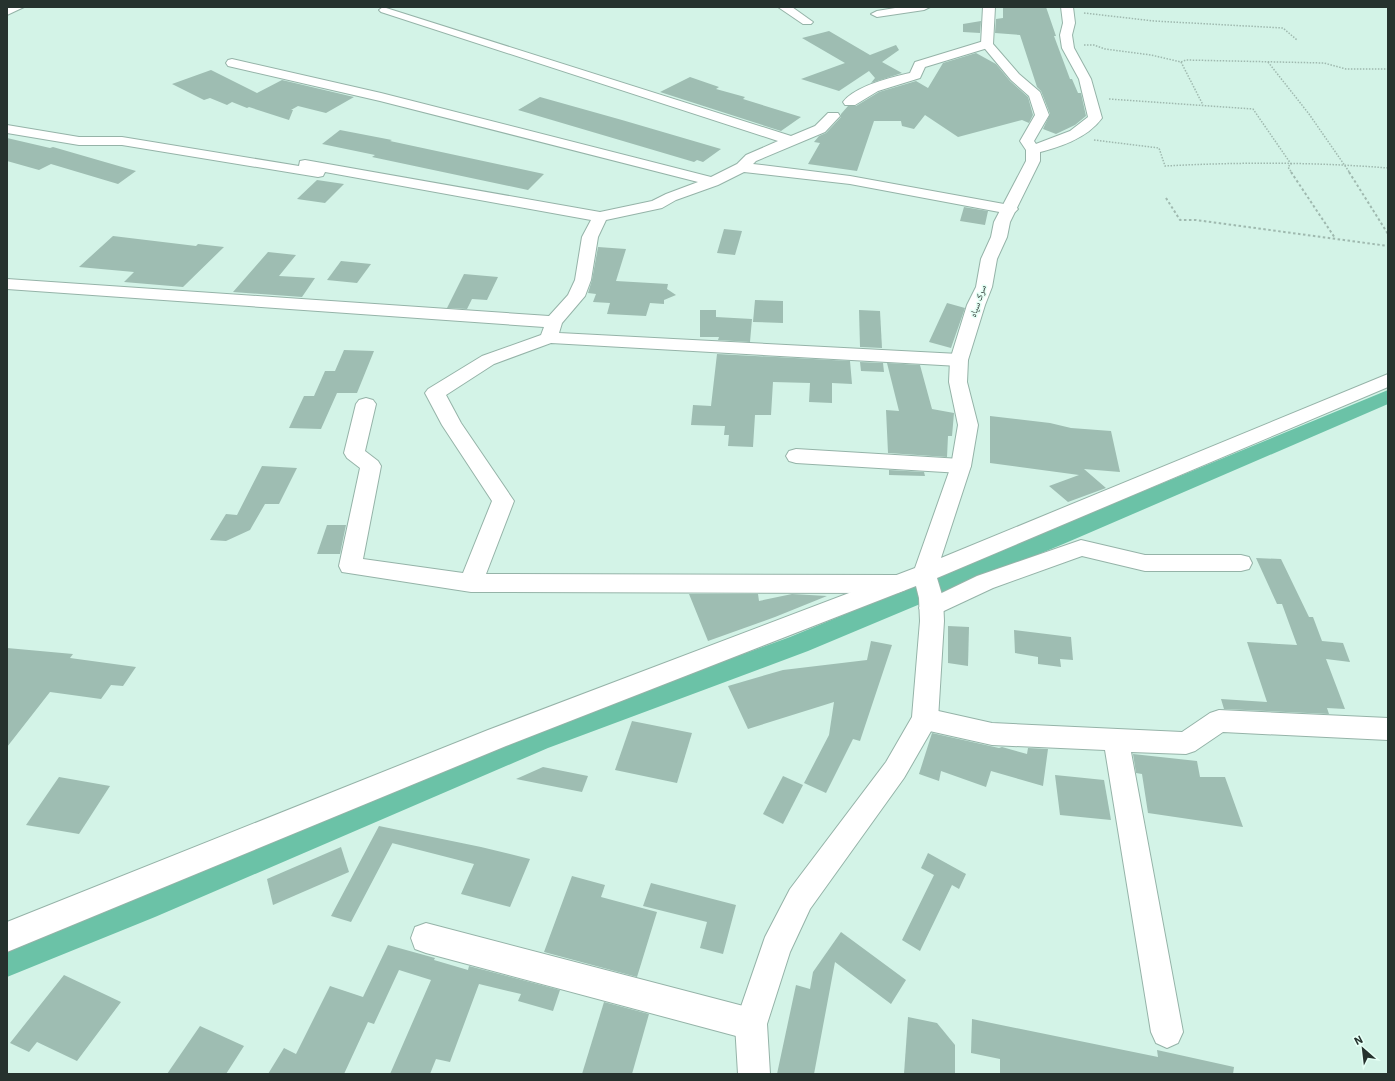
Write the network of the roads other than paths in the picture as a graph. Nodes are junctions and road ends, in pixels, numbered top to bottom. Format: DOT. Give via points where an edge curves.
graph roads {
  1 [pos="18,7"];
  2 [pos="784,7"];
  3 [pos="924,7"];
  4 [pos="989,7"];
  5 [pos="1067,9"];
  6 [pos="385,10"];
  7 [pos="7,12"];
  8 [pos="877,14"];
  9 [pos="807,22"];
  10 [pos="987,44"];
  11 [pos="232,63"];
  12 [pos="898,66"];
  13 [pos="920,78"];
  14 [pos="850,102"];
  15 [pos="833,116"];
  16 [pos="7,130"];
  17 [pos="790,142"];
  18 [pos="1033,150"];
  19 [pos="305,164"];
  20 [pos="742,167"];
  21 [pos="348,178"];
  22 [pos="713,182"];
  23 [pos="1010,209"];
  24 [pos="600,217"];
  25 [pos="7,284"];
  26 [pos="552,330"];
  27 [pos="959,360"];
  28 [pos="1388,380"];
  29 [pos="366,404"];
  30 [pos="796,456"];
  31 [pos="961,466"];
  32 [pos="1241,563"];
  33 [pos="471,583"];
  34 [pos="897,584"];
  35 [pos="928,590"];
  36 [pos="925,719"];
  37 [pos="1388,729"];
  38 [pos="1116,740"];
  39 [pos="7,937"];
  40 [pos="426,938"];
  41 [pos="751,1024"];
  42 [pos="1167,1032"];
  43 [pos="754,1074"];
  1 -- 7 [label="street"];
  2 -- 9 [label="street"];
  3 -- 8 [label="street"];
  4 -- 10 [label="street"];
  5 -- 18 [label="street" via="1069,23 1066,42 1084,79 1095,118 1088,127"];
  6 -- 17 [label="street"];
  10 -- 13 [label="street" via="919,65"];
  10 -- 18 [label="street, سرک سیاه" via="1015,77 1036,95 1042,115 1027,141"];
  11 -- 22 [label="street" via="381,97"];
  12 -- 13 [label="street"];
  13 -- 14 [label="street" via="878,86"];
  15 -- 17 [label="street" via="820,129"];
  16 -- 21 [label="street" via="79,141 122,141"];
  17 -- 20 [label="street" via="751,158"];
  18 -- 23 [label="street, سرک سیاه" via="1033,161"];
  19 -- 24 [label="street"];
  20 -- 22 [label="street"];
  20 -- 23 [label="street" via="850,180"];
  22 -- 24 [label="street" via="671,197 657,205"];
  23 -- 27 [label="street, سرک سیاه" via="1002,222 999,237 988,259 984,287"];
  24 -- 26 [label="street" via="590,238 583,280 576,296"];
  25 -- 26 [label="street"];
  26 -- 27 [label="street"];
  26 -- 33 [label="street" via="488,360 435,393 452,425 503,501"];
  27 -- 31 [label="street, سرک سیاه" via="958,382 968,424"];
  28 -- 35 [label="street"];
  29 -- 33 [label="street" via="354,453 372,466 350,566"];
  30 -- 31 [label="street"];
  31 -- 35 [label="street, سرک سیاه"];
  32 -- 35 [label="street" via="1145,563 1080,548 985,582"];
  33 -- 34 [label="street"];
  34 -- 35 [label="street"];
  34 -- 39 [label="street" via="497,738"];
  35 -- 36 [label="street" via="932,621"];
  36 -- 38 [label="street" via="992,734"];
  36 -- 41 [label="street" via="895,770 800,899 776,948"];
  37 -- 38 [label="street" via="1219,721 1186,743"];
  38 -- 42 [label="street"];
  40 -- 41 [label="street"];
  41 -- 43 [label="street"];
}
